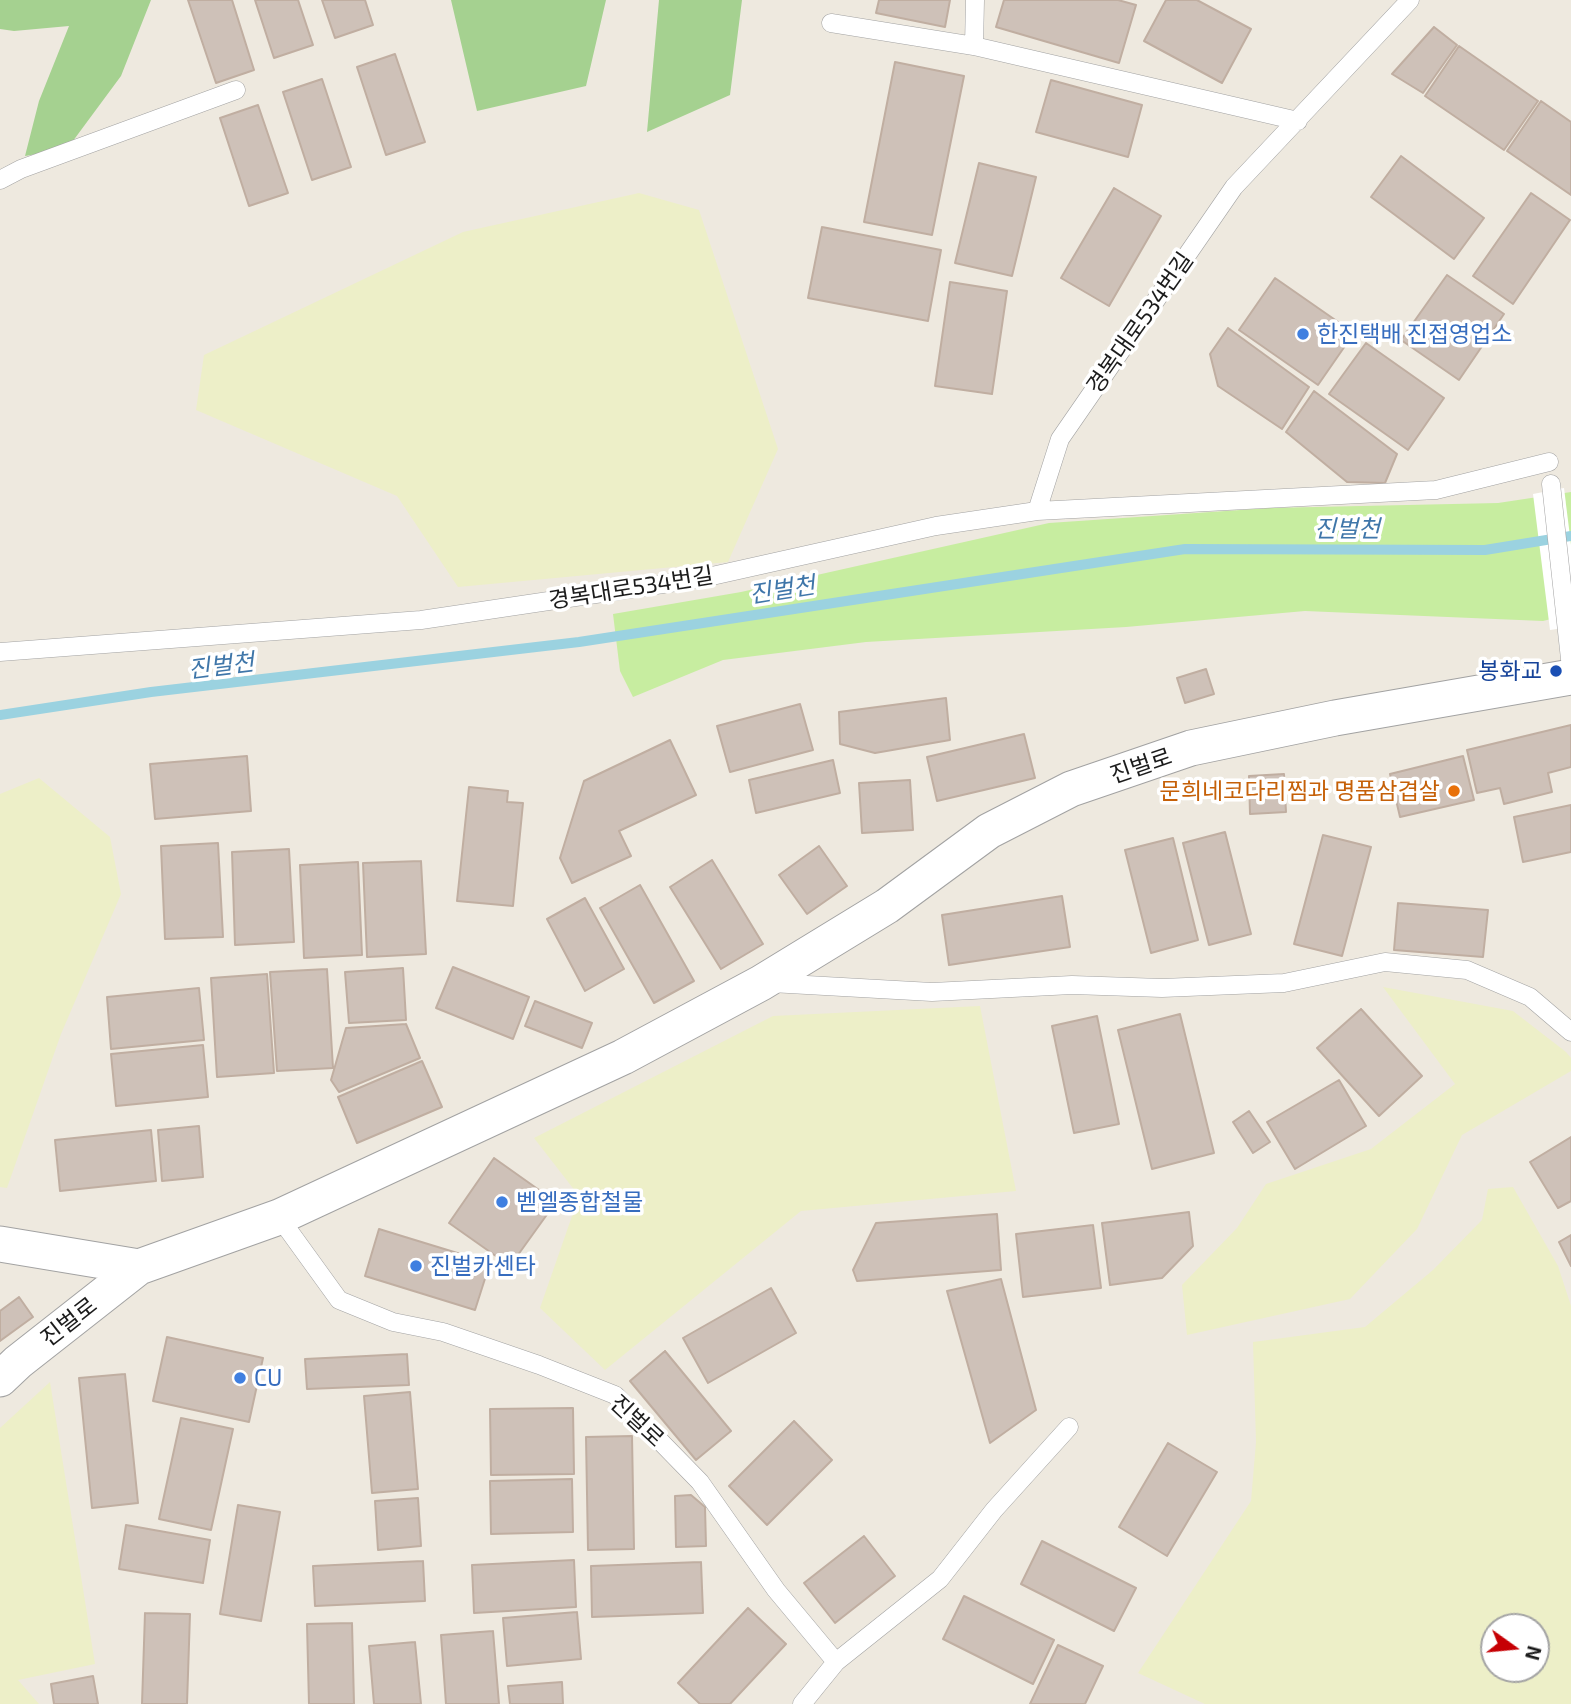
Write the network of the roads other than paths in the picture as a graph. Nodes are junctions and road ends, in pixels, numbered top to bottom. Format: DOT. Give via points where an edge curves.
graph roads {
  1 [pos="975,0"];
  2 [pos="1410,0"];
  3 [pos="831,23"];
  4 [pos="974,46"];
  5 [pos="236,90"];
  6 [pos="1298,121"];
  7 [pos="0,180"];
  8 [pos="1549,462"];
  9 [pos="1551,484"];
  10 [pos="1037,511"];
  11 [pos="0,652"];
  12 [pos="1571,668"];
  13 [pos="1571,677"];
  14 [pos="761,983"];
  15 [pos="1571,1032"];
  16 [pos="279,1217"];
  17 [pos="0,1244"];
  18 [pos="139,1268"];
  19 [pos="0,1379"];
  20 [pos="1069,1427"];
  21 [pos="836,1662"];
  22 [pos="802,1704"];
  1 -- 4 [label="lane"];
  2 -- 6 [label="lane, 경복대로534번길"];
  3 -- 4 [label="lane"];
  4 -- 6 [label="lane"];
  5 -- 7 [label="lane"];
  6 -- 10 [label="lane, 경복대로534번길" via="1234,187 1060,439"];
  8 -- 10 [label="lane" via="1436,490"];
  9 -- 12 [label="lane"];
  10 -- 11 [label="lane, 경복대로534번길" via="936,526 703,578 421,620"];
  13 -- 14 [label="street, 진벌로" via="1191,748 1071,789 989,831 887,906"];
  14 -- 15 [label="lane" via="932,992 1072,985 1189,987 1284,983 1384,962 1467,970 1530,997"];
  14 -- 16 [label="street, 진벌로" via="623,1058"];
  16 -- 18 [label="street, 진벌로"];
  16 -- 21 [label="lane, 진벌로" via="339,1300 393,1322 443,1332 615,1395 699,1482 776,1590"];
  17 -- 18 [label="street, 진벌로"];
  18 -- 19 [label="street, 진벌로"];
  20 -- 21 [label="lane" via="940,1579"];
  21 -- 22 [label="lane"];
}
